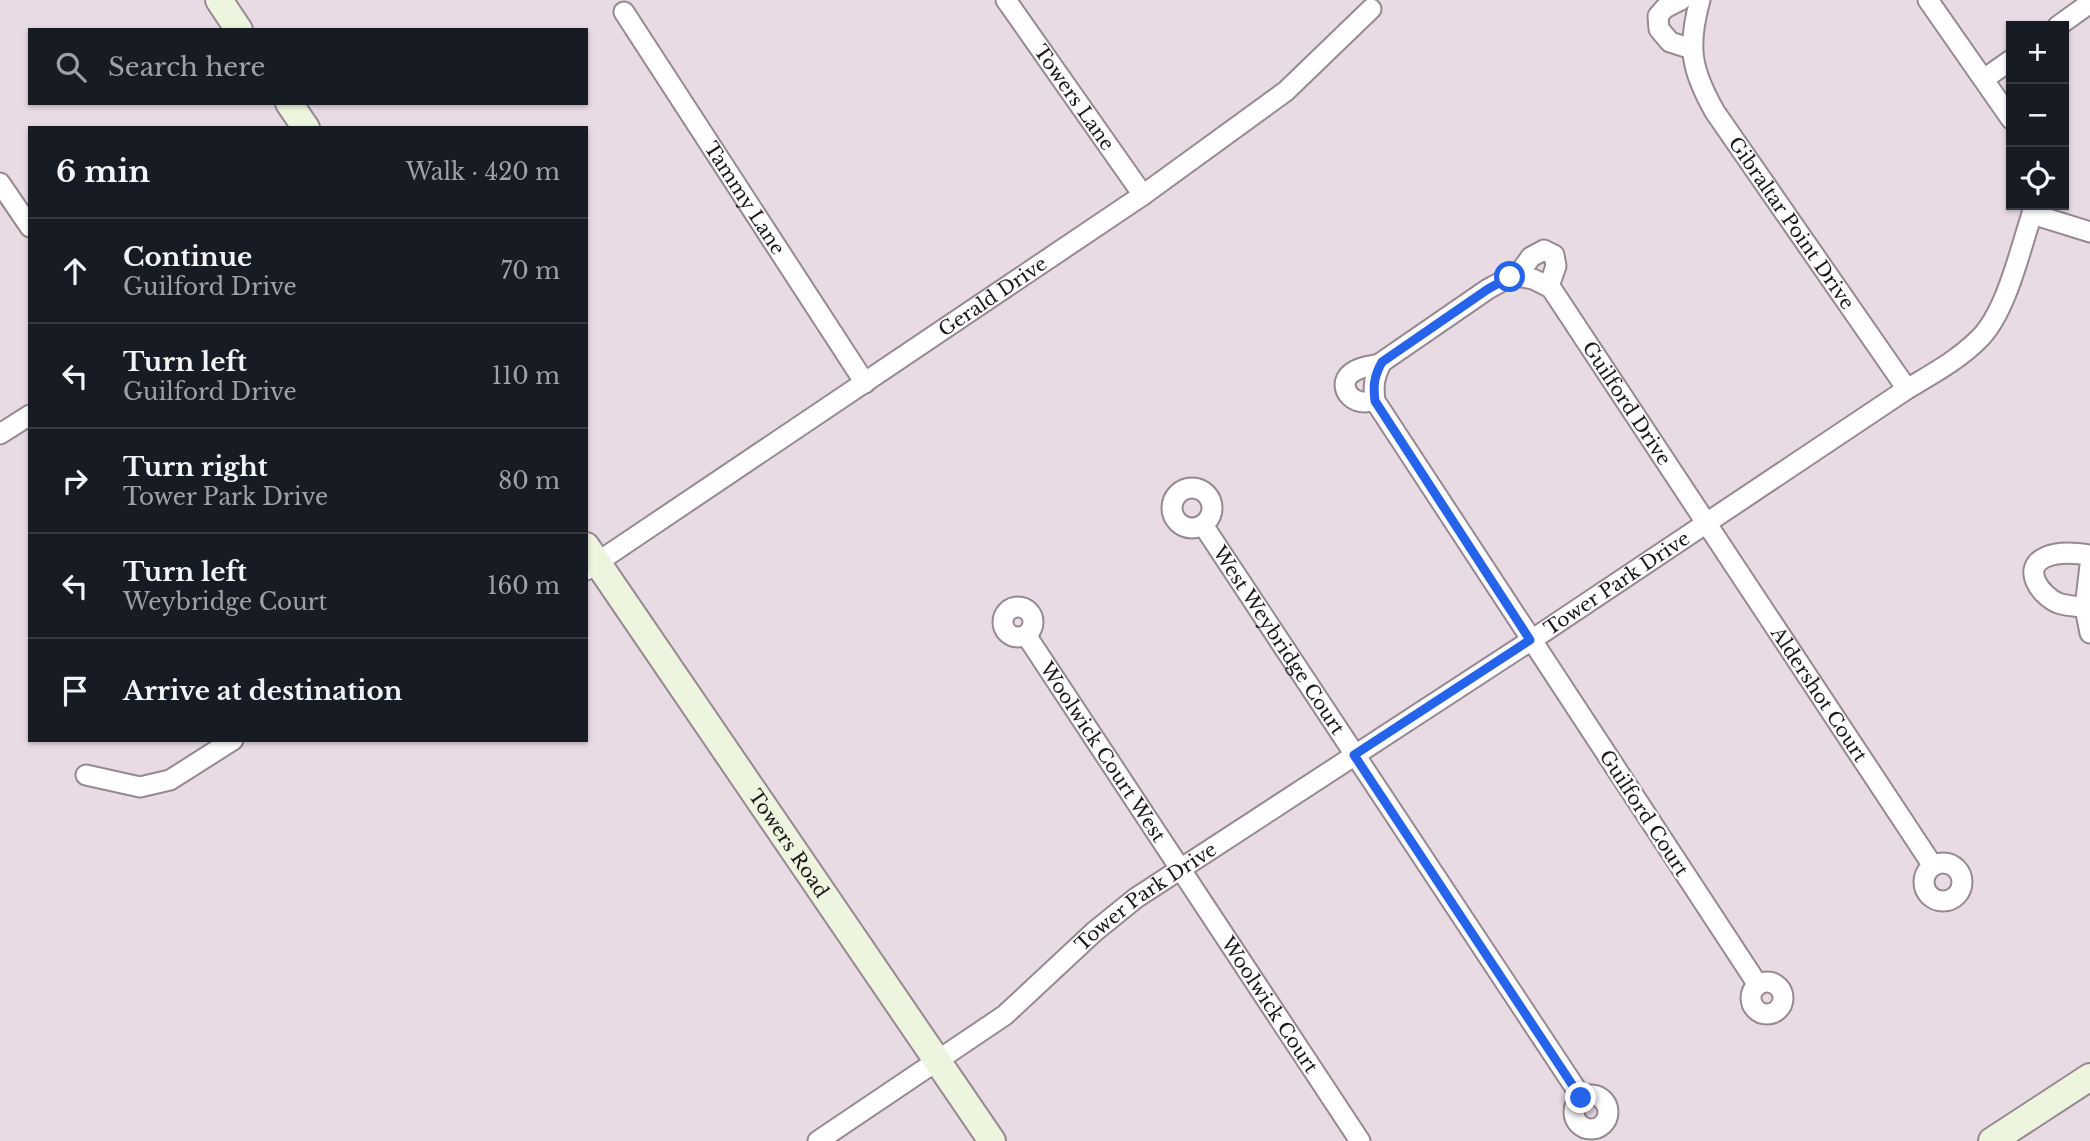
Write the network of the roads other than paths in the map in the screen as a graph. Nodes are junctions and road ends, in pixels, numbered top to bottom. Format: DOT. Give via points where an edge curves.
graph roads {
  1 [pos="219,0"];
  2 [pos="1006,0"];
  3 [pos="1681,0"];
  4 [pos="1700,0"];
  5 [pos="1928,0"];
  6 [pos="2090,3"];
  7 [pos="1371,9"];
  8 [pos="624,12"];
  9 [pos="2065,21"];
  10 [pos="238,28"];
  11 [pos="1692,49"];
  12 [pos="2006,64"];
  13 [pos="1984,79"];
  14 [pos="290,105"];
  15 [pos="2006,111"];
  16 [pos="305,126"];
  17 [pos="0,183"];
  18 [pos="1143,195"];
  19 [pos="2032,210"];
  20 [pos="2035,210"];
  21 [pos="28,224"];
  22 [pos="2090,232"];
  23 [pos="1517,276"];
  24 [pos="1549,286"];
  25 [pos="1380,364"];
  26 [pos="866,383"];
  27 [pos="1907,389"];
  28 [pos="1375,401"];
  29 [pos="28,417"];
  30 [pos="0,434"];
  31 [pos="1706,523"];
  32 [pos="1203,525"];
  33 [pos="2090,555"];
  34 [pos="590,560"];
  35 [pos="2090,565"];
  36 [pos="2085,608"];
  37 [pos="2090,633"];
  38 [pos="1026,635"];
  39 [pos="1530,640"];
  40 [pos="230,742"];
  41 [pos="1354,755"];
  42 [pos="86,775"];
  43 [pos="1933,866"];
  44 [pos="1181,869"];
  45 [pos="1758,985"];
  46 [pos="937,1061"];
  47 [pos="2090,1077"];
  48 [pos="1582,1098"];
  49 [pos="818,1141"];
  50 [pos="992,1141"];
  51 [pos="1360,1141"];
  52 [pos="1993,1141"];
  1 -- 10 [label="main road"];
  2 -- 18 [label="street, Towers Lane"];
  3 -- 11 [label="street" via="1658,16 1659,29 1670,42"];
  4 -- 11 [label="street, Gibraltar Point Drive"];
  5 -- 13 [label="street"];
  6 -- 9 [label="street"];
  7 -- 18 [label="street, Gerald Drive" via="1286,91"];
  8 -- 26 [label="street, Tammy Lane"];
  11 -- 27 [label="street, Gibraltar Point Drive" via="1699,85 1715,112"];
  12 -- 13 [label="street"];
  13 -- 15 [label="street"];
  14 -- 16 [label="main road"];
  17 -- 21 [label="street"];
  18 -- 26 [label="street, Gerald Drive"];
  19 -- 27 [label="street, Tower Park Drive" via="1998,312 1980,338"];
  20 -- 22 [label="street"];
  23 -- 24 [label="street"];
  23 -- 24 [label="street" via="1531,257 1544,250 1553,254 1556,265"];
  23 -- 25 [label="street" via="1488,289"];
  24 -- 31 [label="street, Guilford Drive"];
  25 -- 28 [label="street" via="1373,387"];
  25 -- 28 [label="street" via="1350,373 1345,382 1348,396 1360,403"];
  26 -- 34 [label="street, Gerald Drive"];
  27 -- 31 [label="street, Tower Park Drive"];
  28 -- 39 [label="street"];
  29 -- 30 [label="street"];
  31 -- 39 [label="street, Tower Park Drive"];
  31 -- 43 [label="street, Aldershot Court"];
  32 -- 41 [label="street, West Weybridge Court"];
  33 -- 36 [label="street" via="2045,557 2034,570 2042,592 2057,603"];
  34 -- 46 [label="main road, Towers Road"];
  35 -- 36 [label="street"];
  36 -- 37 [label="street"];
  38 -- 44 [label="street, Woolwick Court West"];
  39 -- 41 [label="street, Tower Park Drive"];
  39 -- 45 [label="street, Guilford Court"];
  40 -- 42 [label="street" via="170,780 140,787"];
  41 -- 44 [label="street, Tower Park Drive"];
  41 -- 48 [label="street, West Weybridge Court"];
  44 -- 46 [label="street, Tower Park Drive" via="1094,932 1005,1015"];
  44 -- 51 [label="street, Woolwick Court"];
  46 -- 49 [label="street, Tower Park Drive"];
  46 -- 50 [label="main road, Towers Road"];
  47 -- 52 [label="main road"];
}
